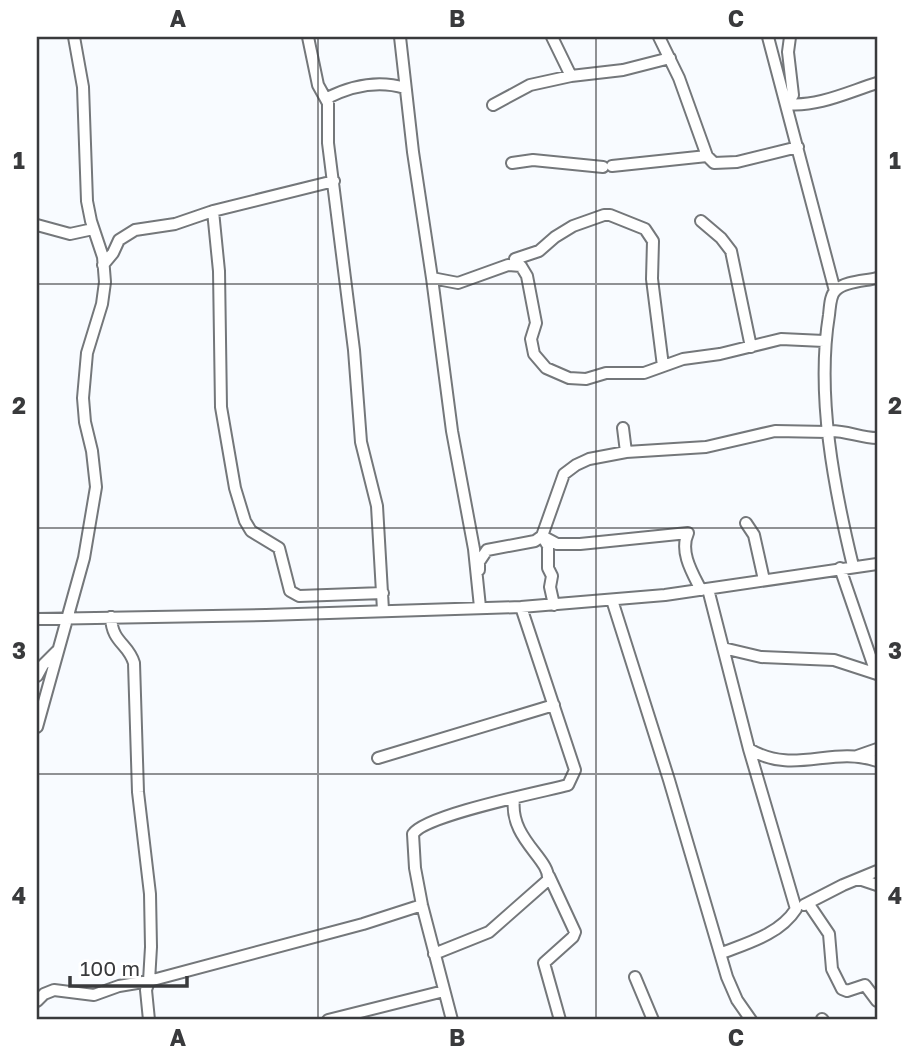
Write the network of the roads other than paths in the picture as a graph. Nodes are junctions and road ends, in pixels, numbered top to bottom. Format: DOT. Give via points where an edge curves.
graph roads {
  1 [pos="74,37"];
  2 [pos="308,37"];
  3 [pos="400,37"];
  4 [pos="552,37"];
  5 [pos="659,37"];
  6 [pos="768,37"];
  7 [pos="790,37"];
  8 [pos="670,58"];
  9 [pos="571,76"];
  10 [pos="877,83"];
  11 [pos="405,88"];
  12 [pos="327,99"];
  13 [pos="787,104"];
  14 [pos="493,106"];
  15 [pos="798,147"];
  16 [pos="707,156"];
  17 [pos="512,163"];
  18 [pos="334,181"];
  19 [pos="213,211"];
  20 [pos="701,221"];
  21 [pos="37,225"];
  22 [pos="93,229"];
  23 [pos="515,259"];
  24 [pos="103,265"];
  25 [pos="432,278"];
  26 [pos="877,278"];
  27 [pos="835,290"];
  28 [pos="824,341"];
  29 [pos="751,347"];
  30 [pos="663,366"];
  31 [pos="623,428"];
  32 [pos="828,431"];
  33 [pos="877,438"];
  34 [pos="626,452"];
  35 [pos="746,523"];
  36 [pos="542,536"];
  37 [pos="877,564"];
  38 [pos="853,566"];
  39 [pos="840,568"];
  40 [pos="764,580"];
  41 [pos="478,583"];
  42 [pos="705,589"];
  43 [pos="383,593"];
  44 [pos="612,600"];
  45 [pos="554,604"];
  46 [pos="480,607"];
  47 [pos="520,607"];
  48 [pos="383,610"];
  49 [pos="111,617"];
  50 [pos="69,618"];
  51 [pos="37,619"];
  52 [pos="723,648"];
  53 [pos="59,649"];
  54 [pos="874,657"];
  55 [pos="877,673"];
  56 [pos="37,676"];
  57 [pos="554,705"];
  58 [pos="37,727"];
  59 [pos="877,748"];
  60 [pos="749,749"];
  61 [pos="858,756"];
  62 [pos="378,758"];
  63 [pos="877,761"];
  64 [pos="514,799"];
  65 [pos="877,870"];
  66 [pos="550,876"];
  67 [pos="859,879"];
  68 [pos="877,885"];
  69 [pos="808,903"];
  70 [pos="422,905"];
  71 [pos="796,909"];
  72 [pos="722,953"];
  73 [pos="435,954"];
  74 [pos="635,978"];
  75 [pos="149,981"];
  76 [pos="444,991"];
  77 [pos="877,1001"];
  78 [pos="37,1002"];
  79 [pos="149,1020"];
  80 [pos="328,1020"];
  81 [pos="452,1020"];
  82 [pos="561,1020"];
  83 [pos="653,1020"];
  84 [pos="751,1020"];
  1 -- 22 [label="street" via="83,87 86,191"];
  2 -- 12 [label="street" via="318,85"];
  3 -- 11 [label="street"];
  4 -- 9 [label="street"];
  5 -- 8 [label="street"];
  6 -- 13 [label="street"];
  7 -- 13 [label="street" via="793,95"];
  8 -- 9 [label="street"];
  8 -- 16 [label="street"];
  9 -- 14 [label="street" via="530,86"];
  10 -- 13 [label="street" via="822,101"];
  11 -- 12 [label="street" via="379,83"];
  11 -- 25 [label="street"];
  12 -- 18 [label="street"];
  13 -- 15 [label="street"];
  15 -- 16 [label="street" via="737,162 714,163"];
  15 -- 27 [label="street"];
  16 -- 17 [label="street" via="608,167 533,160"];
  18 -- 19 [label="street"];
  18 -- 43 [label="street" via="361,442 377,506"];
  19 -- 24 [label="street" via="175,224 135,230 118,242"];
  19 -- 43 [label="street" via="219,271 221,407 244,521 257,536 279,548 290,591 295,594"];
  20 -- 29 [label="street" via="732,251"];
  21 -- 22 [label="street" via="70,234"];
  22 -- 24 [label="street"];
  23 -- 30 [label="street" via="540,251 567,229 604,215 645,229 653,241 652,279"];
  24 -- 50 [label="street" via="104,293 87,353 83,398 95,472 95,503"];
  25 -- 30 [label="street" via="458,283 508,265 522,266 536,323 531,339 534,354 546,368 569,378 644,373"];
  25 -- 41 [label="street"];
  26 -- 27 [label="street"];
  27 -- 28 [label="street"];
  28 -- 29 [label="street" via="781,339"];
  28 -- 32 [label="street"];
  29 -- 30 [label="street"];
  31 -- 34 [label="street"];
  32 -- 33 [label="street"];
  32 -- 34 [label="street" via="775,431 706,447"];
  32 -- 38 [label="street"];
  34 -- 36 [label="street" via="589,459 564,474"];
  35 -- 40 [label="street" via="754,535"];
  36 -- 41 [label="street" via="487,550 479,562"];
  36 -- 42 [label="street" via="557,544 580,544 688,533 688,565"];
  36 -- 45 [label="street" via="548,546"];
  37 -- 38 [label="street"];
  38 -- 39 [label="street"];
  39 -- 40 [label="street"];
  39 -- 54 [label="street"];
  40 -- 42 [label="street"];
  41 -- 46 [label="street"];
  42 -- 44 [label="street"];
  42 -- 52 [label="street"];
  43 -- 48 [label="street"];
  44 -- 45 [label="street"];
  44 -- 72 [label="street"];
  45 -- 47 [label="street"];
  46 -- 47 [label="street"];
  46 -- 48 [label="street"];
  47 -- 57 [label="street"];
  48 -- 49 [label="street"];
  49 -- 50 [label="street"];
  49 -- 75 [label="street" via="115,638 134,663 138,792 150,894"];
  50 -- 51 [label="street"];
  50 -- 53 [label="street"];
  52 -- 55 [label="street" via="761,657 834,660"];
  52 -- 60 [label="street"];
  53 -- 56 [label="street"];
  53 -- 58 [label="street"];
  54 -- 55 [label="street"];
  57 -- 62 [label="street"];
  57 -- 64 [label="street" via="575,770 572,779 568,785"];
  59 -- 61 [label="street"];
  60 -- 61 [label="street" via="775,761"];
  60 -- 71 [label="street"];
  61 -- 63 [label="street"];
  64 -- 66 [label="street" via="519,831"];
  64 -- 70 [label="street" via="475,807 416,830 412,840"];
  65 -- 67 [label="street"];
  66 -- 73 [label="street" via="489,932"];
  66 -- 82 [label="street" via="575,932 544,963"];
  67 -- 68 [label="street"];
  67 -- 69 [label="street"];
  69 -- 71 [label="street"];
  69 -- 77 [label="street" via="830,934 832,969 842,989 865,985"];
  70 -- 73 [label="street"];
  70 -- 75 [label="street"];
  71 -- 72 [label="street" via="784,924"];
  72 -- 84 [label="street" via="732,990"];
  73 -- 76 [label="street"];
  74 -- 83 [label="street"];
  75 -- 78 [label="street" via="94,995 54,990"];
  75 -- 79 [label="street"];
  76 -- 80 [label="street"];
  76 -- 81 [label="street"];
}
